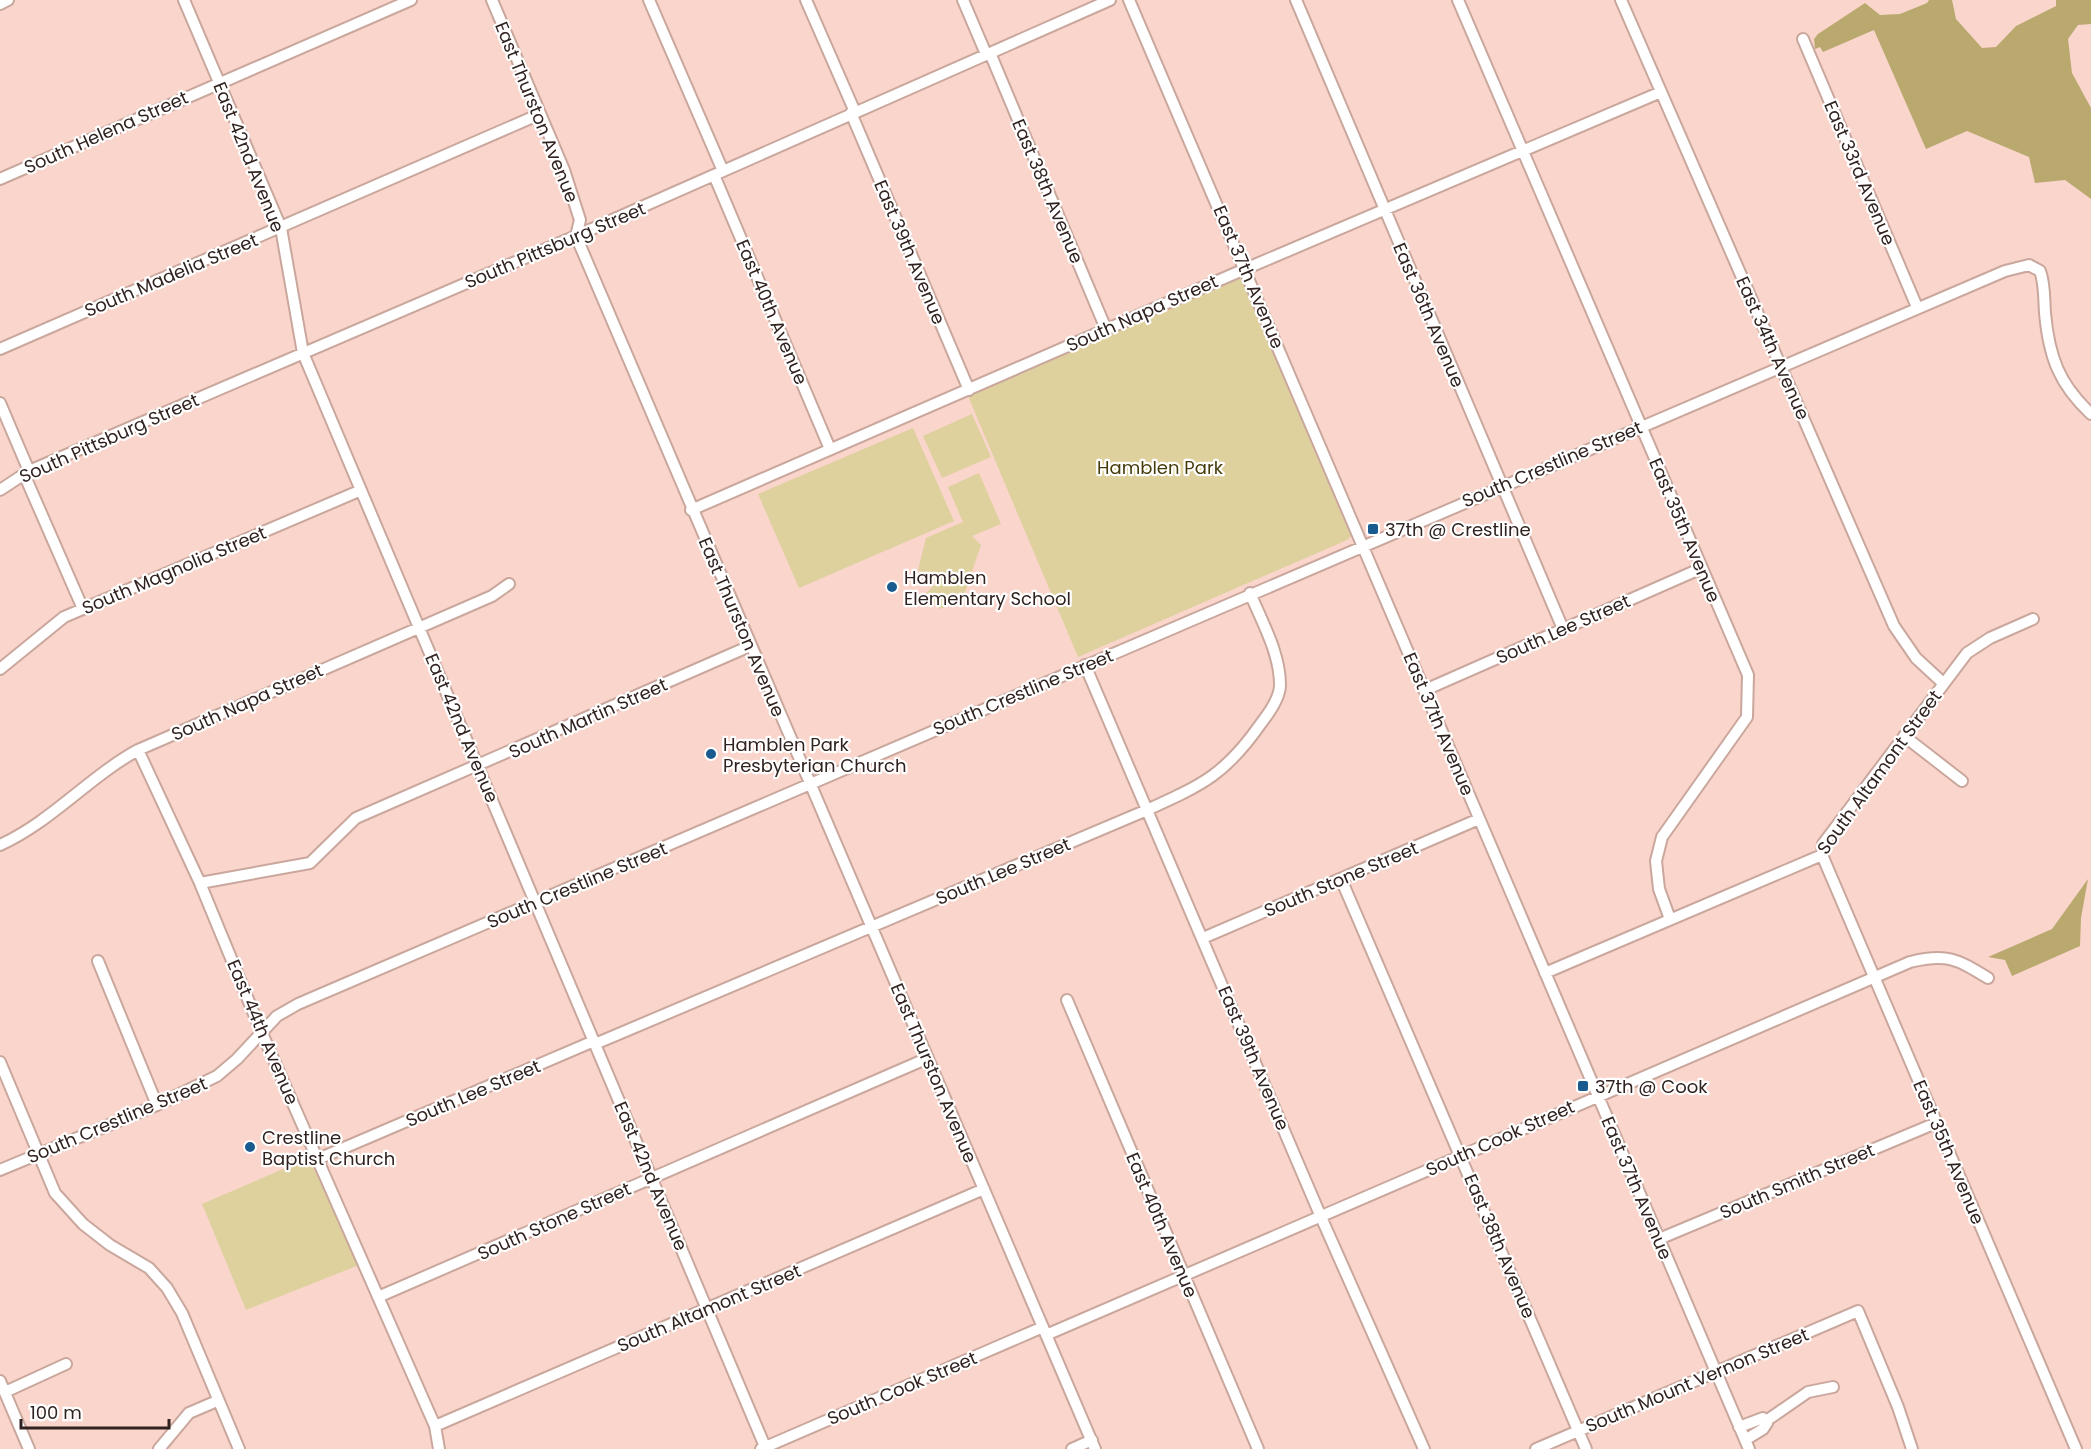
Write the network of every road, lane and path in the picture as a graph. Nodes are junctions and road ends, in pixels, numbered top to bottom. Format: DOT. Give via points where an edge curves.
graph roads {
  1 [pos="184,0"];
  2 [pos="411,0"];
  3 [pos="492,0"];
  4 [pos="649,0"];
  5 [pos="806,0"];
  6 [pos="963,0"];
  7 [pos="1110,0"];
  8 [pos="1129,0"];
  9 [pos="1296,0"];
  10 [pos="1458,0"];
  11 [pos="1621,0"];
  12 [pos="1803,39"];
  13 [pos="988,53"];
  14 [pos="219,82"];
  15 [pos="1660,92"];
  16 [pos="853,113"];
  17 [pos="540,114"];
  18 [pos="1522,152"];
  19 [pos="719,173"];
  20 [pos="0,179"];
  21 [pos="1385,209"];
  22 [pos="281,228"];
  23 [pos="576,236"];
  24 [pos="1245,269"];
  25 [pos="1917,307"];
  26 [pos="1106,329"];
  27 [pos="0,349"];
  28 [pos="303,353"];
  29 [pos="1781,366"];
  30 [pos="969,390"];
  31 [pos="0,403"];
  32 [pos="2091,414"];
  33 [pos="1640,426"];
  34 [pos="830,449"];
  35 [pos="26,473"];
  36 [pos="1502,486"];
  37 [pos="0,489"];
  38 [pos="359,491"];
  39 [pos="692,510"];
  40 [pos="1363,545"];
  41 [pos="1702,568"];
  42 [pos="509,584"];
  43 [pos="1250,593"];
  44 [pos="83,609"];
  45 [pos="2032,619"];
  46 [pos="418,628"];
  47 [pos="1563,629"];
  48 [pos="750,646"];
  49 [pos="1085,665"];
  50 [pos="0,669"];
  51 [pos="1943,683"];
  52 [pos="1425,690"];
  53 [pos="1904,736"];
  54 [pos="138,750"];
  55 [pos="478,766"];
  56 [pos="1962,782"];
  57 [pos="810,784"];
  58 [pos="1147,810"];
  59 [pos="1479,819"];
  60 [pos="0,845"];
  61 [pos="1822,855"];
  62 [pos="1341,879"];
  63 [pos="200,883"];
  64 [pos="536,903"];
  65 [pos="1670,919"];
  66 [pos="872,928"];
  67 [pos="1203,938"];
  68 [pos="98,961"];
  69 [pos="1545,973"];
  70 [pos="1876,976"];
  71 [pos="1988,978"];
  72 [pos="1067,1000"];
  73 [pos="261,1031"];
  74 [pos="594,1043"];
  75 [pos="928,1058"];
  76 [pos="0,1062"];
  77 [pos="1598,1096"];
  78 [pos="157,1104"];
  79 [pos="1936,1123"];
  80 [pos="39,1154"];
  81 [pos="1461,1155"];
  82 [pos="318,1159"];
  83 [pos="0,1170"];
  84 [pos="652,1178"];
  85 [pos="984,1189"];
  86 [pos="1321,1217"];
  87 [pos="1659,1239"];
  88 [pos="1183,1275"];
  89 [pos="378,1297"];
  90 [pos="707,1309"];
  91 [pos="1045,1331"];
  92 [pos="66,1364"];
  93 [pos="1716,1372"];
  94 [pos="0,1381"];
  95 [pos="1833,1387"];
  96 [pos="5,1392"];
  97 [pos="218,1401"];
  98 [pos="1766,1421"];
  99 [pos="435,1426"];
  100 [pos="1739,1426"];
  101 [pos="1579,1431"];
  102 [pos="1094,1445"];
  103 [pos="1747,1445"];
  104 [pos="764,1448"];
  105 [pos="29,1449"];
  106 [pos="159,1449"];
  107 [pos="239,1449"];
  108 [pos="439,1449"];
  109 [pos="1072,1449"];
  110 [pos="1258,1449"];
  111 [pos="1424,1449"];
  112 [pos="1536,1449"];
  113 [pos="1587,1449"];
  114 [pos="1912,1449"];
  115 [pos="2076,1449"];
  1 -- 14 [label="street, East 42nd Avenue"];
  2 -- 14 [label="street, South Helena Street"];
  3 -- 17 [label="street, East Thurston Avenue"];
  4 -- 19 [label="street, East 40th Avenue"];
  5 -- 16 [label="street, East 39th Avenue"];
  6 -- 13 [label="street, East 38th Avenue"];
  7 -- 13 [label="street, South Pittsburg Street"];
  8 -- 24 [label="street, East 37th Avenue"];
  9 -- 21 [label="street, East 36th Avenue"];
  10 -- 18 [label="street, East 35th Avenue"];
  11 -- 15 [label="street, East 34th Avenue"];
  12 -- 25 [label="street, East 33rd Avenue"];
  13 -- 16 [label="street, South Pittsburg Street"];
  13 -- 26 [label="street, East 38th Avenue"];
  14 -- 20 [label="street, South Helena Street"];
  14 -- 22 [label="street, East 42nd Avenue"];
  15 -- 18 [label="street, South Napa Street"];
  15 -- 29 [label="street, East 34th Avenue"];
  16 -- 19 [label="street, South Pittsburg Street"];
  16 -- 30 [label="street, East 39th Avenue"];
  17 -- 22 [label="street, South Madelia Street"];
  17 -- 23 [label="street, East Thurston Avenue" via="575,200 580,220"];
  18 -- 21 [label="street, South Napa Street"];
  18 -- 33 [label="street, East 35th Avenue"];
  19 -- 23 [label="street, South Pittsburg Street"];
  19 -- 34 [label="street, East 40th Avenue"];
  21 -- 24 [label="street, South Napa Street"];
  21 -- 36 [label="street, East 36th Avenue"];
  22 -- 27 [label="street, South Madelia Street"];
  22 -- 28 [label="street, East 42nd Avenue"];
  23 -- 28 [label="street, South Pittsburg Street"];
  23 -- 39 [label="street, East Thurston Avenue"];
  24 -- 26 [label="street, South Napa Street"];
  24 -- 40 [label="street, East 37th Avenue"];
  25 -- 29 [label="street, South Crestline Street"];
  25 -- 32 [label="street, South Crestline Street" via="2005,271 2035,267 2042,276 2054,362 2062,381"];
  26 -- 30 [label="street, South Napa Street"];
  28 -- 35 [label="street, South Pittsburg Street"];
  28 -- 38 [label="street, East 42nd Avenue"];
  29 -- 33 [label="street, South Crestline Street"];
  29 -- 51 [label="street, East 34th Avenue" via="1894,626 1916,658"];
  30 -- 34 [label="street, South Napa Street"];
  31 -- 35 [label="street"];
  33 -- 36 [label="street, South Crestline Street"];
  33 -- 41 [label="street, East 35th Avenue"];
  34 -- 39 [label="street, South Napa Street"];
  35 -- 37 [label="street, South Pittsburg Street"];
  35 -- 44 [label="street"];
  36 -- 40 [label="street, South Crestline Street"];
  36 -- 47 [label="street, East 36th Avenue"];
  38 -- 44 [label="street, South Magnolia Street"];
  38 -- 46 [label="street, East 42nd Avenue"];
  39 -- 48 [label="street, East Thurston Avenue"];
  40 -- 43 [label="street, South Crestline Street"];
  40 -- 52 [label="street, East 37th Avenue"];
  41 -- 47 [label="street, South Lee Street"];
  41 -- 65 [label="street, East 35th Avenue" via="1748,675 1747,717 1662,837 1656,861 1659,889"];
  42 -- 46 [label="street, South Napa Street" via="492,596"];
  43 -- 49 [label="street, South Crestline Street"];
  43 -- 58 [label="street, South Lee Street" via="1277,660 1280,687 1269,713 1226,768 1195,788"];
  44 -- 50 [label="street, South Magnolia Street" via="64,617"];
  45 -- 51 [label="street, South Altamont Street" via="1989,638 1967,654"];
  46 -- 54 [label="street, South Napa Street"];
  46 -- 55 [label="street, East 42nd Avenue"];
  47 -- 52 [label="street, South Lee Street"];
  48 -- 55 [label="street, South Martin Street"];
  48 -- 57 [label="street, East Thurston Avenue"];
  49 -- 57 [label="street, South Crestline Street"];
  49 -- 58 [label="street, East 39th Avenue"];
  51 -- 53 [label="street, South Altamont Street"];
  52 -- 59 [label="street, East 37th Avenue"];
  53 -- 56 [label="street"];
  53 -- 61 [label="street, South Altamont Street" via="1822,844"];
  54 -- 60 [label="street, South Napa Street" via="113,764 19,836"];
  54 -- 63 [label="street, East 44th Avenue"];
  55 -- 63 [label="street, South Martin Street" via="356,818 310,863"];
  55 -- 64 [label="street, East 42nd Avenue"];
  57 -- 64 [label="street, South Crestline Street"];
  57 -- 66 [label="street, East Thurston Avenue"];
  58 -- 66 [label="street, South Lee Street"];
  58 -- 67 [label="street, East 39th Avenue"];
  59 -- 62 [label="street, South Stone Street"];
  59 -- 69 [label="street, East 37th Avenue"];
  61 -- 65 [label="street, South Altamont Street"];
  61 -- 70 [label="street, East 35th Avenue"];
  62 -- 67 [label="street, South Stone Street"];
  62 -- 81 [label="street, East 38th Avenue"];
  63 -- 73 [label="street, East 44th Avenue"];
  64 -- 73 [label="street, South Crestline Street" via="298,1004"];
  64 -- 74 [label="street, East 42nd Avenue"];
  65 -- 69 [label="street, South Altamont Street"];
  66 -- 74 [label="street, South Lee Street"];
  66 -- 75 [label="street, East Thurston Avenue"];
  67 -- 86 [label="street, East 39th Avenue"];
  68 -- 78 [label="street"];
  69 -- 77 [label="street, East 37th Avenue"];
  70 -- 71 [label="street, South Cook Street" via="1935,956 1961,961"];
  70 -- 77 [label="street, South Cook Street"];
  70 -- 79 [label="street, East 35th Avenue"];
  72 -- 88 [label="street, East 40th Avenue"];
  73 -- 78 [label="street, South Crestline Street" via="217,1076"];
  73 -- 82 [label="street, East 44th Avenue"];
  74 -- 82 [label="street, South Lee Street"];
  74 -- 84 [label="street, East 42nd Avenue"];
  75 -- 84 [label="street, South Stone Street"];
  75 -- 85 [label="street, East Thurston Avenue"];
  76 -- 80 [label="street"];
  77 -- 81 [label="street, South Cook Street"];
  77 -- 87 [label="street, East 37th Avenue"];
  78 -- 80 [label="street, South Crestline Street"];
  79 -- 87 [label="street, South Smith Street"];
  79 -- 115 [label="street, East 35th Avenue"];
  80 -- 83 [label="street, South Crestline Street"];
  80 -- 97 [label="street" via="55,1193 83,1224 148,1268 167,1288 182,1313"];
  81 -- 86 [label="street, South Cook Street"];
  81 -- 101 [label="street, East 38th Avenue"];
  82 -- 89 [label="street, East 44th Avenue"];
  84 -- 89 [label="street, South Stone Street"];
  84 -- 90 [label="street, East 42nd Avenue"];
  85 -- 90 [label="street, South Altamont Street"];
  85 -- 91 [label="street, East Thurston Avenue"];
  86 -- 88 [label="street, South Cook Street"];
  86 -- 111 [label="street, East 39th Avenue"];
  87 -- 93 [label="street, East 37th Avenue"];
  88 -- 91 [label="street, South Cook Street"];
  88 -- 110 [label="street, East 40th Avenue"];
  89 -- 99 [label="street, East 44th Avenue"];
  90 -- 99 [label="street, South Altamont Street"];
  90 -- 104 [label="street, East 42nd Avenue"];
  91 -- 102 [label="street, East Thurston Avenue"];
  91 -- 104 [label="street, South Cook Street"];
  92 -- 96 [label="street"];
  93 -- 100 [label="street, East 37th Avenue"];
  93 -- 101 [label="street, South Mount Vernon Street"];
  93 -- 114 [label="street, South Mount Vernon Street" via="1858,1311"];
  94 -- 96 [label="street"];
  95 -- 98 [label="street" via="1808,1392"];
  96 -- 105 [label="street"];
  97 -- 106 [label="street" via="189,1413"];
  97 -- 107 [label="street"];
  98 -- 100 [label="street" via="1763,1418"];
  98 -- 103 [label="street" via="1766,1426"];
  99 -- 108 [label="street, East 44th Avenue"];
  100 -- 103 [label="street, East 37th Avenue"];
  101 -- 112 [label="street, South Mount Vernon Street"];
  101 -- 113 [label="street, East 38th Avenue"];
  102 -- 109 [label="street"];
}
